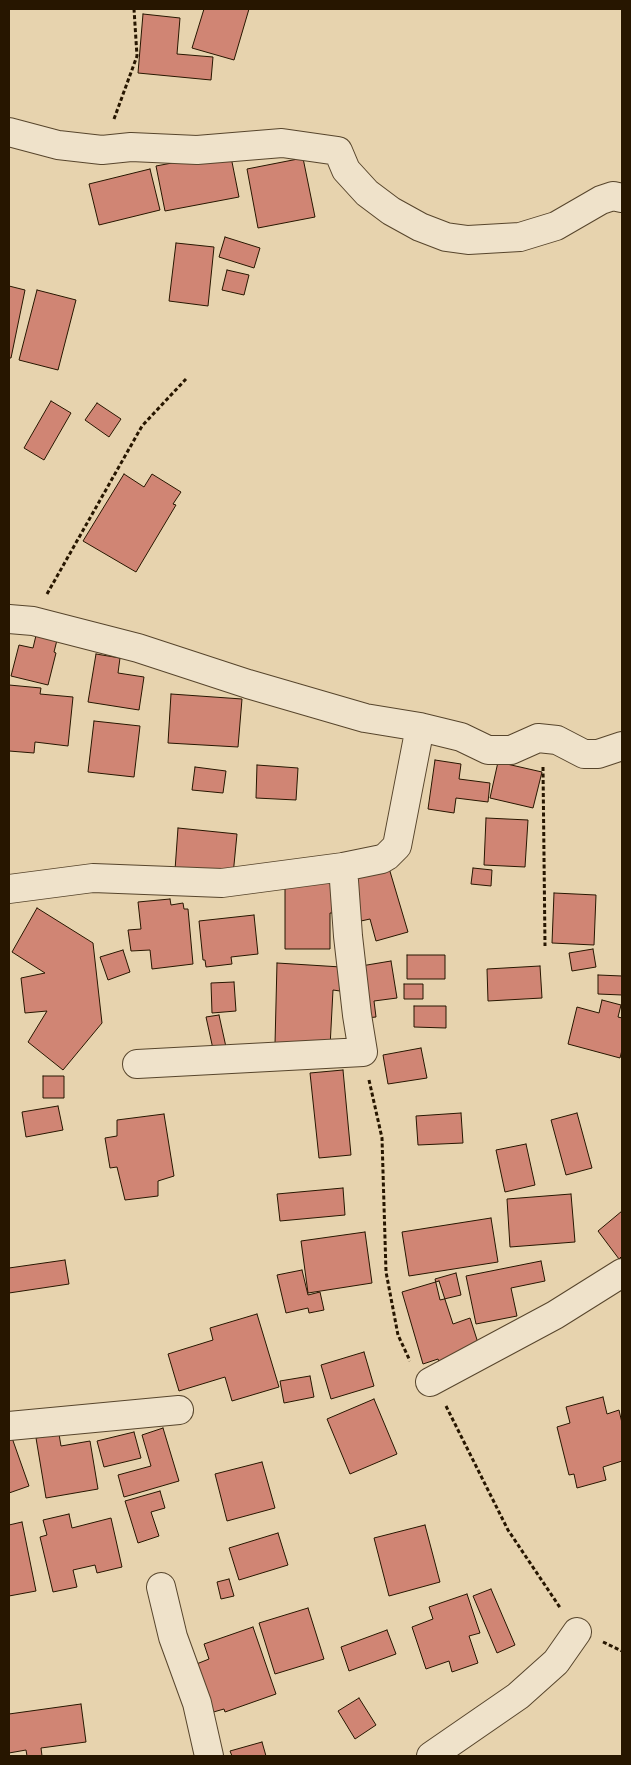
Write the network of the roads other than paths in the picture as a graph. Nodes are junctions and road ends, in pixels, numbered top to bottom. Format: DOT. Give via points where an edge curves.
graph roads {
  1 [pos="9,132"];
  2 [pos="622,198"];
  3 [pos="21,620"];
  4 [pos="420,727"];
  5 [pos="622,746"];
  6 [pos="343,867"];
  7 [pos="9,889"];
  8 [pos="136,1064"];
  9 [pos="622,1273"];
  10 [pos="430,1382"];
  11 [pos="179,1410"];
  12 [pos="9,1426"];
  13 [pos="161,1587"];
  14 [pos="577,1632"];
  15 [pos="209,1756"];
  16 [pos="431,1756"];
  1 -- 2 [label="street" via="58,145 102,150 132,146 197,150 282,144 338,151 346,170 367,193 391,211 446,237 468,240 520,237 556,226 601,200 613,196"];
  3 -- 4 [label="street" via="138,648 365,718"];
  4 -- 5 [label="street" via="460,737 488,750 511,750 538,738 557,740 584,754 598,754"];
  4 -- 6 [label="street" via="397,846 382,858"];
  6 -- 7 [label="street" via="222,883 93,878"];
  6 -- 8 [label="street" via="363,1052"];
  9 -- 10 [label="street" via="555,1315"];
  11 -- 12 [label="street"];
  13 -- 15 [label="street" via="173,1637 198,1703"];
  14 -- 16 [label="street" via="556,1662 518,1696"];
}
